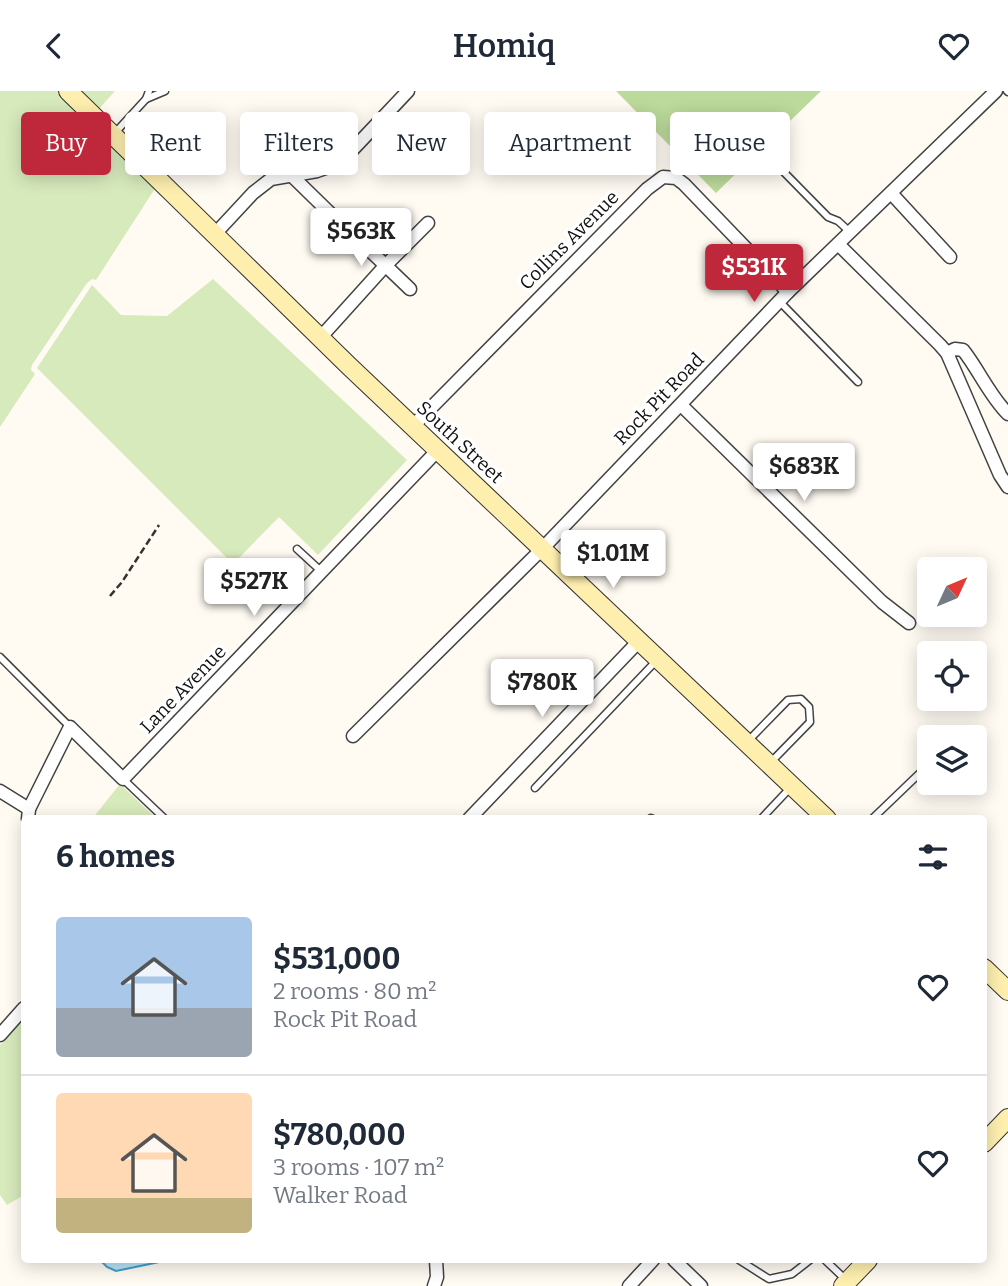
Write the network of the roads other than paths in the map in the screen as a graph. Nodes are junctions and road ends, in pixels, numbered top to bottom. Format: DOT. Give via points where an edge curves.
graph roads {
  1 [pos="68,91"];
  2 [pos="149,91"];
  3 [pos="165,91"];
  4 [pos="408,91"];
  5 [pos="996,91"];
  6 [pos="146,99"];
  7 [pos="113,135"];
  8 [pos="358,144"];
  9 [pos="291,175"];
  10 [pos="787,175"];
  11 [pos="891,193"];
  12 [pos="336,219"];
  13 [pos="428,223"];
  14 [pos="850,232"];
  15 [pos="214,235"];
  16 [pos="360,241"];
  17 [pos="838,244"];
  18 [pos="950,257"];
  19 [pos="385,266"];
  20 [pos="410,289"];
  21 [pos="783,297"];
  22 [pos="320,338"];
  23 [pos="947,353"];
  24 [pos="858,382"];
  25 [pos="681,405"];
  26 [pos="1008,414"];
  27 [pos="413,426"];
  28 [pos="438,450"];
  29 [pos="1008,487"];
  30 [pos="297,549"];
  31 [pos="542,549"];
  32 [pos="322,572"];
  33 [pos="909,622"];
  34 [pos="639,641"];
  35 [pos="0,657"];
  36 [pos="659,659"];
  37 [pos="70,727"];
  38 [pos="353,736"];
  39 [pos="746,742"];
  40 [pos="769,764"];
  41 [pos="917,776"];
  42 [pos="123,779"];
  43 [pos="792,786"];
  44 [pos="535,788"];
  45 [pos="0,790"];
  46 [pos="28,814"];
  47 [pos="160,815"];
  48 [pos="472,815"];
  49 [pos="765,815"];
  50 [pos="823,815"];
  51 [pos="876,815"];
  52 [pos="987,971"];
  53 [pos="1008,991"];
  54 [pos="21,1011"];
  55 [pos="0,1035"];
  56 [pos="1008,1118"];
  57 [pos="987,1140"];
  58 [pos="436,1263"];
  59 [pos="650,1263"];
  60 [pos="677,1263"];
  61 [pos="744,1263"];
  62 [pos="806,1263"];
  63 [pos="828,1263"];
  64 [pos="865,1263"];
  65 [pos="845,1284"];
  66 [pos="434,1286"];
  67 [pos="629,1286"];
  68 [pos="701,1286"];
  1 -- 7 [label="main road, South Street"];
  2 -- 6 [label="lane"];
  3 -- 6 [label="lane"];
  4 -- 8 [label="street"];
  5 -- 11 [label="street, Rock Pit Road"];
  6 -- 7 [label="lane"];
  7 -- 15 [label="main road, South Street"];
  9 -- 12 [label="street"];
  9 -- 15 [label="street" via="271,179"];
  10 -- 14 [label="lane" via="828,217"];
  11 -- 14 [label="street, Rock Pit Road"];
  11 -- 18 [label="street"];
  13 -- 19 [label="street"];
  14 -- 17 [label="street, Rock Pit Road"];
  15 -- 22 [label="main road, South Street"];
  16 -- 19 [label="street"];
  17 -- 21 [label="street, Rock Pit Road"];
  17 -- 23 [label="street"];
  19 -- 20 [label="street"];
  19 -- 22 [label="street"];
  21 -- 24 [label="lane"];
  21 -- 25 [label="street, Rock Pit Road"];
  21 -- 27 [label="street, Collins Avenue" via="684,184 663,177"];
  22 -- 27 [label="main road, South Street"];
  23 -- 26 [label="street" via="963,350"];
  23 -- 29 [label="street"];
  25 -- 31 [label="street, Rock Pit Road"];
  25 -- 33 [label="street" via="882,602"];
  27 -- 28 [label="main road, South Street"];
  28 -- 31 [label="main road, South Street"];
  28 -- 32 [label="street, Lane Avenue"];
  30 -- 32 [label="lane"];
  31 -- 34 [label="main road, South Street"];
  31 -- 38 [label="street, Rock Pit Road"];
  32 -- 42 [label="street, Lane Avenue"];
  34 -- 36 [label="main road, South Street"];
  34 -- 48 [label="street"];
  35 -- 37 [label="lane"];
  36 -- 39 [label="main road, South Street"];
  36 -- 44 [label="lane"];
  37 -- 42 [label="street"];
  37 -- 46 [label="street"];
  39 -- 40 [label="main road, South Street"];
  39 -- 40 [label="lane" via="788,700 801,699 809,707 810,722"];
  40 -- 43 [label="main road, South Street"];
  41 -- 51 [label="lane"];
  42 -- 47 [label="lane"];
  43 -- 49 [label="lane"];
  43 -- 50 [label="main road, South Street"];
  45 -- 46 [label="street"];
  52 -- 53 [label="main road"];
  54 -- 55 [label="street"];
  56 -- 57 [label="main road"];
  58 -- 66 [label="street"];
  59 -- 67 [label="street"];
  60 -- 68 [label="street"];
  61 -- 62 [label="lane" via="769,1279 792,1274"];
  63 -- 65 [label="lane"];
  64 -- 65 [label="main road"];
}
